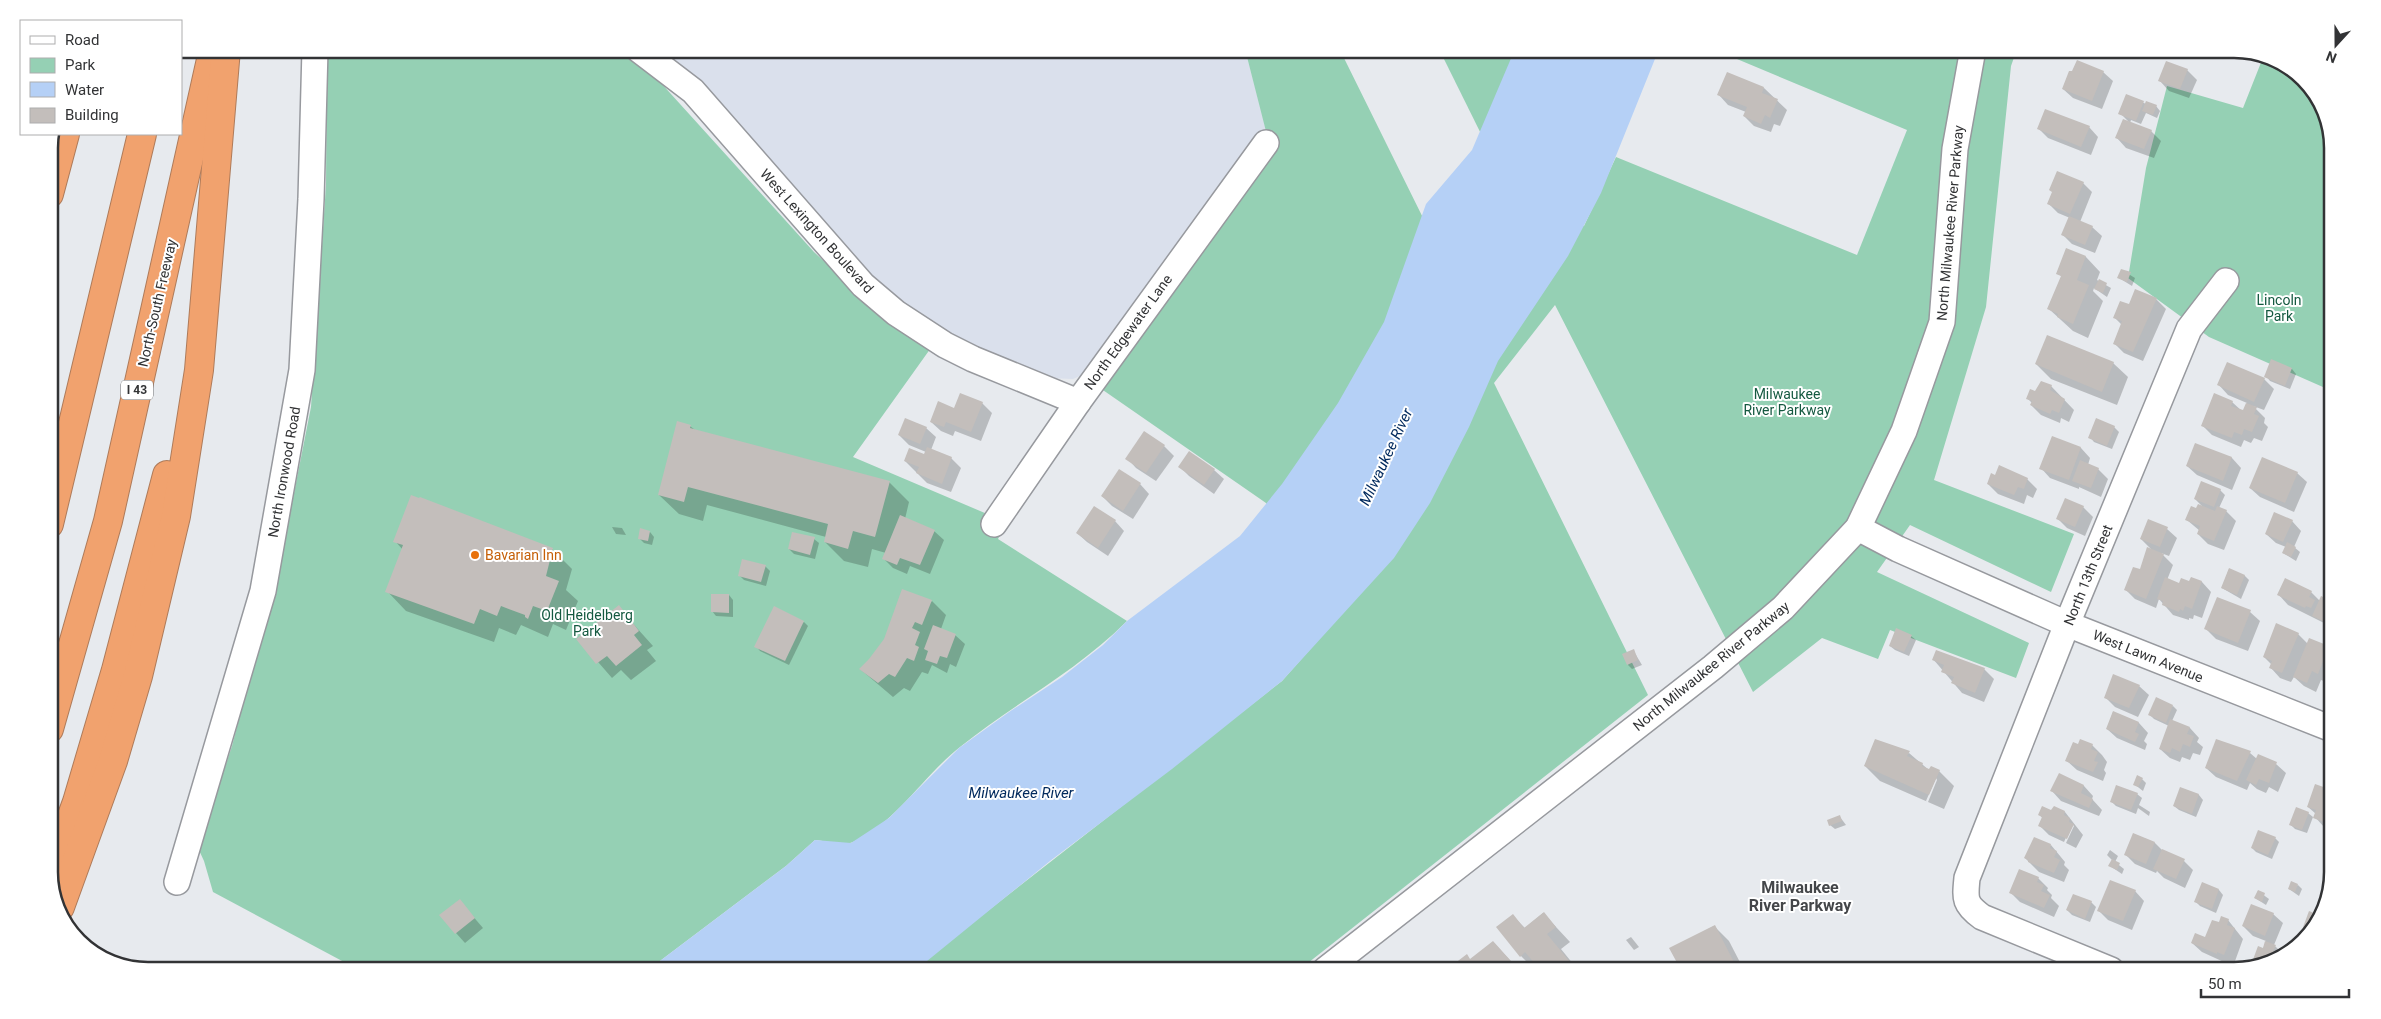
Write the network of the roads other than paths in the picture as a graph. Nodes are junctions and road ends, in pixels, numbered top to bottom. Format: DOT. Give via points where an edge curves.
graph roads {
  1 [pos="211,58"];
  2 [pos="225,58"];
  3 [pos="315,58"];
  4 [pos="650,58"];
  5 [pos="1971,58"];
  6 [pos="65,135"];
  7 [pos="142,135"];
  8 [pos="1266,143"];
  9 [pos="58,160"];
  10 [pos="2226,281"];
  11 [pos="199,370"];
  12 [pos="1078,402"];
  13 [pos="58,486"];
  14 [pos="994,524"];
  15 [pos="1858,528"];
  16 [pos="2068,624"];
  17 [pos="58,697"];
  18 [pos="2324,726"];
  19 [pos="58,854"];
  20 [pos="177,882"];
  21 [pos="62,901"];
  22 [pos="1336,962"];
  23 [pos="2092,962"];
  1 -- 17 [label="highway, North-South Freeway / I 43" via="108,521"];
  2 -- 11 [label="highway"];
  3 -- 20 [label="street, North Ironwood Road" via="302,370 263,591"];
  4 -- 12 [label="street, West Lexington Boulevard" via="693,91 863,286 896,313 945,345"];
  5 -- 15 [label="street, North Milwaukee River Parkway" via="1955,149 1942,322 1904,431"];
  6 -- 9 [label="highway"];
  7 -- 13 [label="highway"];
  8 -- 12 [label="street, North Edgewater Lane"];
  10 -- 16 [label="street, North 13th Street" via="2189,329"];
  11 -- 19 [label="highway" via="161,496 113,679"];
  11 -- 21 [label="highway" via="176,516 138,676 113,761"];
  12 -- 14 [label="street, North Edgewater Lane"];
  15 -- 16 [label="street, West Lawn Avenue" via="1898,550"];
  15 -- 22 [label="street, North Milwaukee River Parkway" via="1784,608"];
  16 -- 18 [label="street, West Lawn Avenue"];
  16 -- 23 [label="street, North 13th Street" via="1967,878 1965,899 1971,909 1982,917"];
}
